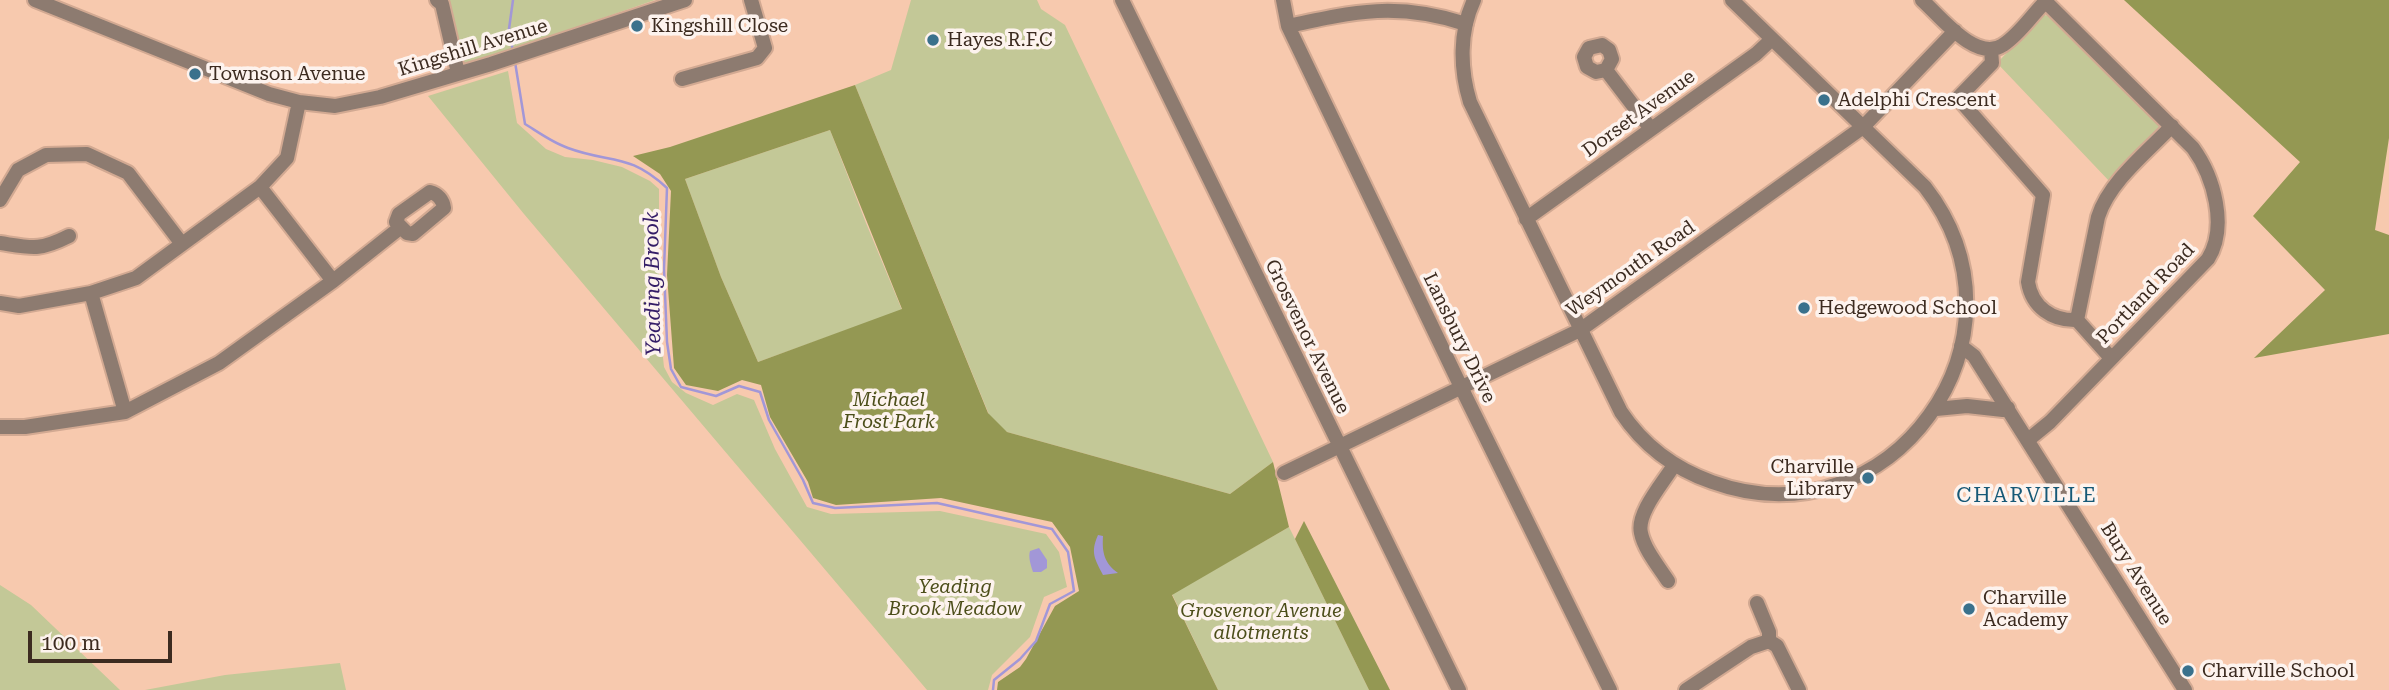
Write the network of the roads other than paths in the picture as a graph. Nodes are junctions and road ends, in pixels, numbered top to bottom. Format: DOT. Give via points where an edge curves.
graph roads {
  1 [pos="35,0"];
  2 [pos="437,0"];
  3 [pos="685,0"];
  4 [pos="751,0"];
  5 [pos="1122,0"];
  6 [pos="1283,0"];
  7 [pos="1474,0"];
  8 [pos="1732,0"];
  9 [pos="1922,0"];
  10 [pos="2045,1"];
  11 [pos="1466,24"];
  12 [pos="1288,26"];
  13 [pos="1955,31"];
  14 [pos="1772,39"];
  15 [pos="1991,49"];
  16 [pos="1606,70"];
  17 [pos="458,74"];
  18 [pos="682,79"];
  19 [pos="299,103"];
  20 [pos="2172,126"];
  21 [pos="1863,127"];
  22 [pos="1651,130"];
  23 [pos="260,187"];
  24 [pos="0,200"];
  25 [pos="1526,219"];
  26 [pos="401,227"];
  27 [pos="69,236"];
  28 [pos="0,243"];
  29 [pos="182,244"];
  30 [pos="333,281"];
  31 [pos="91,293"];
  32 [pos="0,303"];
  33 [pos="2077,320"];
  34 [pos="1580,330"];
  35 [pos="1961,346"];
  36 [pos="2111,358"];
  37 [pos="1461,387"];
  38 [pos="2008,408"];
  39 [pos="1936,409"];
  40 [pos="125,412"];
  41 [pos="0,427"];
  42 [pos="2028,440"];
  43 [pos="1339,447"];
  44 [pos="1674,465"];
  45 [pos="1284,474"];
  46 [pos="1668,581"];
  47 [pos="1757,603"];
  48 [pos="1769,641"];
  49 [pos="1459,690"];
  50 [pos="1610,690"];
  51 [pos="1686,690"];
  52 [pos="1799,690"];
  53 [pos="2185,690"];
  1 -- 19 [label="street, Kingshill Avenue"];
  2 -- 17 [label="street" via="442,4"];
  3 -- 17 [label="street, Kingshill Avenue"];
  4 -- 18 [label="street" via="765,48 757,58"];
  5 -- 43 [label="street, Grosvenor Avenue"];
  6 -- 12 [label="street, Lansbury Drive"];
  7 -- 11 [label="street"];
  8 -- 14 [label="street"];
  9 -- 13 [label="street"];
  10 -- 15 [label="street" via="2006,43"];
  10 -- 20 [label="street, Portland Road"];
  11 -- 12 [label="street" via="1421,12 1386,9"];
  11 -- 25 [label="street" via="1463,70 1470,102"];
  12 -- 37 [label="street, Lansbury Drive"];
  13 -- 15 [label="street" via="1973,46"];
  13 -- 21 [label="street, Weymouth Road"];
  14 -- 21 [label="street"];
  14 -- 22 [label="street, Dorset Avenue"];
  15 -- 33 [label="street" via="1992,63 1958,98 2043,195 2029,288 2051,316"];
  16 -- 22 [label="street"];
  17 -- 19 [label="street, Kingshill Avenue" via="335,106"];
  19 -- 23 [label="street" via="287,158"];
  20 -- 33 [label="street" via="2104,202"];
  20 -- 36 [label="street, Portland Road" via="2206,170 2217,214 2216,243 2208,259"];
  21 -- 34 [label="street, Weymouth Road"];
  21 -- 35 [label="street" via="1925,187 1955,239 1966,290"];
  22 -- 25 [label="street, Dorset Avenue"];
  23 -- 29 [label="street"];
  23 -- 30 [label="street"];
  24 -- 29 [label="street" via="18,170 46,155 87,154 128,173"];
  25 -- 34 [label="street"];
  26 -- 30 [label="street"];
  27 -- 28 [label="street" via="36,249"];
  29 -- 31 [label="street" via="136,278"];
  30 -- 40 [label="street" via="219,363"];
  31 -- 32 [label="street" via="19,306"];
  31 -- 40 [label="street"];
  33 -- 36 [label="street"];
  34 -- 37 [label="street, Weymouth Road"];
  34 -- 44 [label="street" via="1625,418"];
  35 -- 38 [label="street, Bury Avenue" via="1974,356"];
  35 -- 39 [label="street"];
  36 -- 42 [label="street, Portland Road"];
  37 -- 43 [label="street, Weymouth Road"];
  37 -- 50 [label="street, Lansbury Drive"];
  38 -- 39 [label="street"];
  38 -- 42 [label="street, Bury Avenue"];
  39 -- 44 [label="street" via="1890,457 1822,489 1779,494 1743,491"];
  40 -- 41 [label="street"];
  42 -- 53 [label="street, Bury Avenue"];
  43 -- 45 [label="street, Weymouth Road"];
  43 -- 49 [label="street, Grosvenor Avenue"];
  44 -- 46 [label="street" via="1640,522 1643,538"];
  47 -- 48 [label="street"];
  48 -- 51 [label="street" via="1743,651"];
  48 -- 52 [label="street" via="1777,646"];
}
